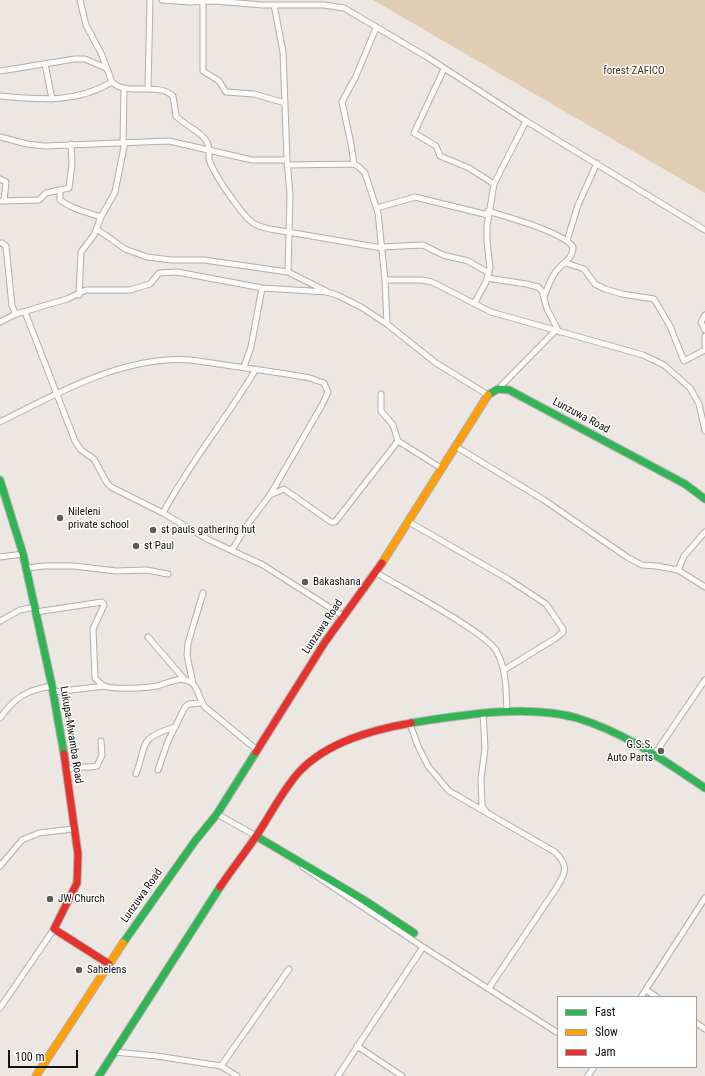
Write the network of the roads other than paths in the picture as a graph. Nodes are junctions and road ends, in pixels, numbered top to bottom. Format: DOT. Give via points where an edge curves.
graph roads {
  1 [pos="80,0"];
  2 [pos="150,0"];
  3 [pos="162,0"];
  4 [pos="203,2"];
  5 [pos="274,5"];
  6 [pos="376,28"];
  7 [pos="45,64"];
  8 [pos="106,68"];
  9 [pos="444,69"];
  10 [pos="0,72"];
  11 [pos="112,82"];
  12 [pos="124,88"];
  13 [pos="148,88"];
  14 [pos="0,96"];
  15 [pos="52,99"];
  16 [pos="285,103"];
  17 [pos="526,121"];
  18 [pos="0,137"];
  19 [pos="124,142"];
  20 [pos="71,144"];
  21 [pos="210,150"];
  22 [pos="287,163"];
  23 [pos="597,163"];
  24 [pos="354,164"];
  25 [pos="0,179"];
  26 [pos="494,184"];
  27 [pos="60,191"];
  28 [pos="2,201"];
  29 [pos="377,208"];
  30 [pos="488,213"];
  31 [pos="101,216"];
  32 [pos="97,229"];
  33 [pos="705,230"];
  34 [pos="289,233"];
  35 [pos="567,241"];
  36 [pos="2,243"];
  37 [pos="382,248"];
  38 [pos="566,263"];
  39 [pos="288,272"];
  40 [pos="488,275"];
  41 [pos="385,280"];
  42 [pos="262,288"];
  43 [pos="328,292"];
  44 [pos="79,295"];
  45 [pos="544,297"];
  46 [pos="475,302"];
  47 [pos="25,312"];
  48 [pos="16,314"];
  49 [pos="705,315"];
  50 [pos="0,322"];
  51 [pos="386,324"];
  52 [pos="705,330"];
  53 [pos="557,331"];
  54 [pos="705,336"];
  55 [pos="705,346"];
  56 [pos="705,350"];
  57 [pos="244,367"];
  58 [pos="256,369"];
  59 [pos="498,388"];
  60 [pos="56,394"];
  61 [pos="380,394"];
  62 [pos="488,395"];
  63 [pos="0,422"];
  64 [pos="705,431"];
  65 [pos="398,441"];
  66 [pos="455,446"];
  67 [pos="440,468"];
  68 [pos="0,480"];
  69 [pos="270,495"];
  70 [pos="705,499"];
  71 [pos="163,513"];
  72 [pos="409,522"];
  73 [pos="705,532"];
  74 [pos="232,550"];
  75 [pos="23,554"];
  76 [pos="0,557"];
  77 [pos="26,568"];
  78 [pos="678,570"];
  79 [pos="375,572"];
  80 [pos="168,574"];
  81 [pos="705,587"];
  82 [pos="203,594"];
  83 [pos="36,610"];
  84 [pos="343,616"];
  85 [pos="0,621"];
  86 [pos="148,637"];
  87 [pos="504,670"];
  88 [pos="185,680"];
  89 [pos="705,680"];
  90 [pos="193,684"];
  91 [pos="105,686"];
  92 [pos="53,689"];
  93 [pos="201,703"];
  94 [pos="507,712"];
  95 [pos="483,713"];
  96 [pos="0,718"];
  97 [pos="410,724"];
  98 [pos="175,727"];
  99 [pos="101,741"];
  100 [pos="257,750"];
  101 [pos="654,755"];
  102 [pos="66,770"];
  103 [pos="158,770"];
  104 [pos="136,774"];
  105 [pos="705,788"];
  106 [pos="217,814"];
  107 [pos="489,815"];
  108 [pos="73,828"];
  109 [pos="256,836"];
  110 [pos="0,866"];
  111 [pos="705,898"];
  112 [pos="54,929"];
  113 [pos="414,933"];
  114 [pos="423,947"];
  115 [pos="108,964"];
  116 [pos="289,969"];
  117 [pos="489,988"];
  118 [pos="646,990"];
  119 [pos="642,996"];
  120 [pos="655,996"];
  121 [pos="0,1008"];
  122 [pos="557,1032"];
  123 [pos="357,1046"];
  124 [pos="114,1052"];
  125 [pos="221,1066"];
  126 [pos="36,1076"];
  127 [pos="98,1076"];
  128 [pos="237,1076"];
  129 [pos="338,1076"];
  130 [pos="402,1076"];
  1 -- 8 [label="street" via="86,25"];
  2 -- 13 [label="street"];
  3 -- 4 [label="street"];
  4 -- 5 [label="street"];
  4 -- 16 [label="street" via="203,71 219,81 226,92 254,94"];
  5 -- 6 [label="street" via="336,6 352,12"];
  5 -- 16 [label="street" via="283,52"];
  6 -- 9 [label="street"];
  6 -- 24 [label="street" via="354,80 342,99"];
  7 -- 8 [label="street" via="85,59"];
  7 -- 10 [label="street"];
  7 -- 15 [label="street"];
  8 -- 11 [label="street"];
  9 -- 17 [label="street"];
  9 -- 26 [label="street" via="414,133 436,146 440,156 469,168"];
  11 -- 12 [label="street"];
  11 -- 15 [label="street" via="91,94"];
  12 -- 13 [label="street"];
  12 -- 19 [label="street"];
  13 -- 21 [label="street" via="173,96 176,116 200,133"];
  14 -- 15 [label="street"];
  16 -- 22 [label="street"];
  17 -- 23 [label="street"];
  17 -- 26 [label="street"];
  18 -- 20 [label="street" via="32,144"];
  19 -- 20 [label="street"];
  19 -- 21 [label="street" via="169,141"];
  19 -- 31 [label="street" via="115,192"];
  20 -- 27 [label="street" via="71,186"];
  21 -- 22 [label="street" via="252,160"];
  21 -- 34 [label="street" via="208,158 215,173 249,220 262,227"];
  22 -- 24 [label="street"];
  22 -- 34 [label="street" via="290,195"];
  23 -- 33 [label="street"];
  23 -- 35 [label="street" via="578,205"];
  24 -- 29 [label="street" via="365,173"];
  25 -- 28 [label="street" via="6,182"];
  26 -- 30 [label="street"];
  27 -- 28 [label="street" via="46,193 39,200"];
  27 -- 31 [label="street" via="60,200 63,202 80,211"];
  29 -- 30 [label="street" via="415,197"];
  29 -- 37 [label="street"];
  30 -- 35 [label="street" via="532,225"];
  30 -- 40 [label="street"];
  31 -- 32 [label="street"];
  32 -- 39 [label="street" via="125,248 147,257 204,260"];
  32 -- 44 [label="street" via="81,252"];
  34 -- 37 [label="street"];
  34 -- 39 [label="street"];
  35 -- 38 [label="street" via="573,249"];
  36 -- 48 [label="street" via="6,246 12,306"];
  37 -- 40 [label="street" via="423,245 443,255 468,261"];
  37 -- 41 [label="street"];
  38 -- 45 [label="street" via="555,273"];
  38 -- 56 [label="street" via="584,269 595,284 605,289 654,299 670,326 684,361"];
  39 -- 43 [label="street"];
  40 -- 45 [label="street" via="538,287"];
  40 -- 46 [label="street"];
  41 -- 46 [label="street" via="432,282"];
  41 -- 51 [label="street"];
  42 -- 43 [label="street"];
  42 -- 44 [label="street" via="167,272 156,275 150,284 130,290 86,290"];
  42 -- 57 [label="street" via="251,348"];
  43 -- 51 [label="street" via="346,298"];
  44 -- 47 [label="street"];
  45 -- 53 [label="street"];
  46 -- 53 [label="street" via="491,312"];
  47 -- 48 [label="street"];
  47 -- 60 [label="street"];
  48 -- 50 [label="street"];
  49 -- 52 [label="street" via="701,322"];
  51 -- 62 [label="street" via="436,363"];
  53 -- 59 [label="street"];
  53 -- 64 [label="street" via="643,356 670,369 693,392 699,404"];
  54 -- 55 [label="street"];
  57 -- 58 [label="street"];
  57 -- 60 [label="street" via="180,359 152,362 92,378"];
  58 -- 69 [label="street" via="317,380 324,384 328,392"];
  58 -- 71 [label="street" via="176,488"];
  59 -- 62 [label="street, Lunzuwa Road"];
  59 -- 70 [label="street, Lunzuwa Road" via="509,390 634,456 685,484"];
  60 -- 63 [label="street"];
  60 -- 71 [label="street" via="77,445 94,459 106,483"];
  61 -- 65 [label="street" via="381,411 394,425"];
  62 -- 66 [label="street, Lunzuwa Road"];
  65 -- 67 [label="street"];
  65 -- 69 [label="street" via="335,522 331,522 284,488"];
  66 -- 67 [label="street, Lunzuwa Road"];
  66 -- 78 [label="street" via="544,500 642,565"];
  67 -- 72 [label="street, Lunzuwa Road"];
  68 -- 75 [label="street, Lukupa-Mwamba Road"];
  69 -- 74 [label="street"];
  71 -- 74 [label="street" via="209,540"];
  72 -- 79 [label="street, Lunzuwa Road"];
  72 -- 87 [label="street" via="502,575 546,604 563,629 556,638"];
  73 -- 78 [label="street" via="684,556"];
  74 -- 84 [label="street" via="263,566"];
  75 -- 76 [label="street"];
  75 -- 77 [label="street, Lukupa-Mwamba Road"];
  77 -- 80 [label="street" via="52,566 116,571 146,570"];
  77 -- 83 [label="street, Lukupa-Mwamba Road"];
  78 -- 81 [label="street"];
  79 -- 84 [label="street, Lunzuwa Road"];
  79 -- 87 [label="street" via="486,640 497,652"];
  82 -- 90 [label="street" via="188,643 187,655"];
  83 -- 85 [label="street" via="20,610"];
  83 -- 91 [label="street" via="102,602 104,605 92,637 94,676"];
  83 -- 92 [label="street, Lukupa-Mwamba Road"];
  84 -- 100 [label="street, Lunzuwa Road"];
  86 -- 88 [label="street"];
  87 -- 94 [label="street"];
  88 -- 90 [label="street"];
  88 -- 91 [label="street" via="141,688"];
  89 -- 101 [label="street"];
  90 -- 93 [label="street"];
  91 -- 92 [label="street"];
  92 -- 96 [label="street" via="30,691 20,696"];
  92 -- 102 [label="street, Lukupa-Mwamba Road"];
  93 -- 98 [label="street" via="185,707"];
  93 -- 100 [label="street"];
  94 -- 95 [label="street"];
  94 -- 101 [label="street" via="575,717 621,736"];
  95 -- 97 [label="street"];
  95 -- 107 [label="street" via="485,748 481,779 482,806"];
  97 -- 107 [label="street" via="434,776 453,794"];
  97 -- 109 [label="street" via="350,739 316,756 286,789"];
  98 -- 103 [label="street"];
  98 -- 104 [label="street" via="149,738 144,745"];
  99 -- 102 [label="street" via="102,755 97,766 75,766"];
  100 -- 106 [label="street, Lunzuwa Road"];
  101 -- 105 [label="street"];
  102 -- 108 [label="street, Lukupa-Mwamba Road"];
  106 -- 109 [label="street"];
  106 -- 115 [label="street, Lunzuwa Road" via="170,875"];
  107 -- 117 [label="street" via="555,852 563,860 565,871 557,887"];
  108 -- 110 [label="street" via="39,833 22,840"];
  108 -- 112 [label="street, Lukupa-Mwamba Road" via="78,854 77,883"];
  109 -- 113 [label="street"];
  109 -- 114 [label="street"];
  109 -- 124 [label="street" via="237,861"];
  111 -- 118 [label="street"];
  112 -- 115 [label="street"];
  112 -- 121 [label="street"];
  114 -- 117 [label="street"];
  114 -- 123 [label="street"];
  115 -- 126 [label="street, Lunzuwa Road" via="93,992"];
  116 -- 125 [label="street"];
  117 -- 122 [label="street"];
  118 -- 119 [label="street"];
  118 -- 120 [label="street"];
  123 -- 129 [label="street"];
  123 -- 130 [label="street"];
  124 -- 125 [label="street"];
  124 -- 127 [label="street"];
  125 -- 128 [label="street"];
}
